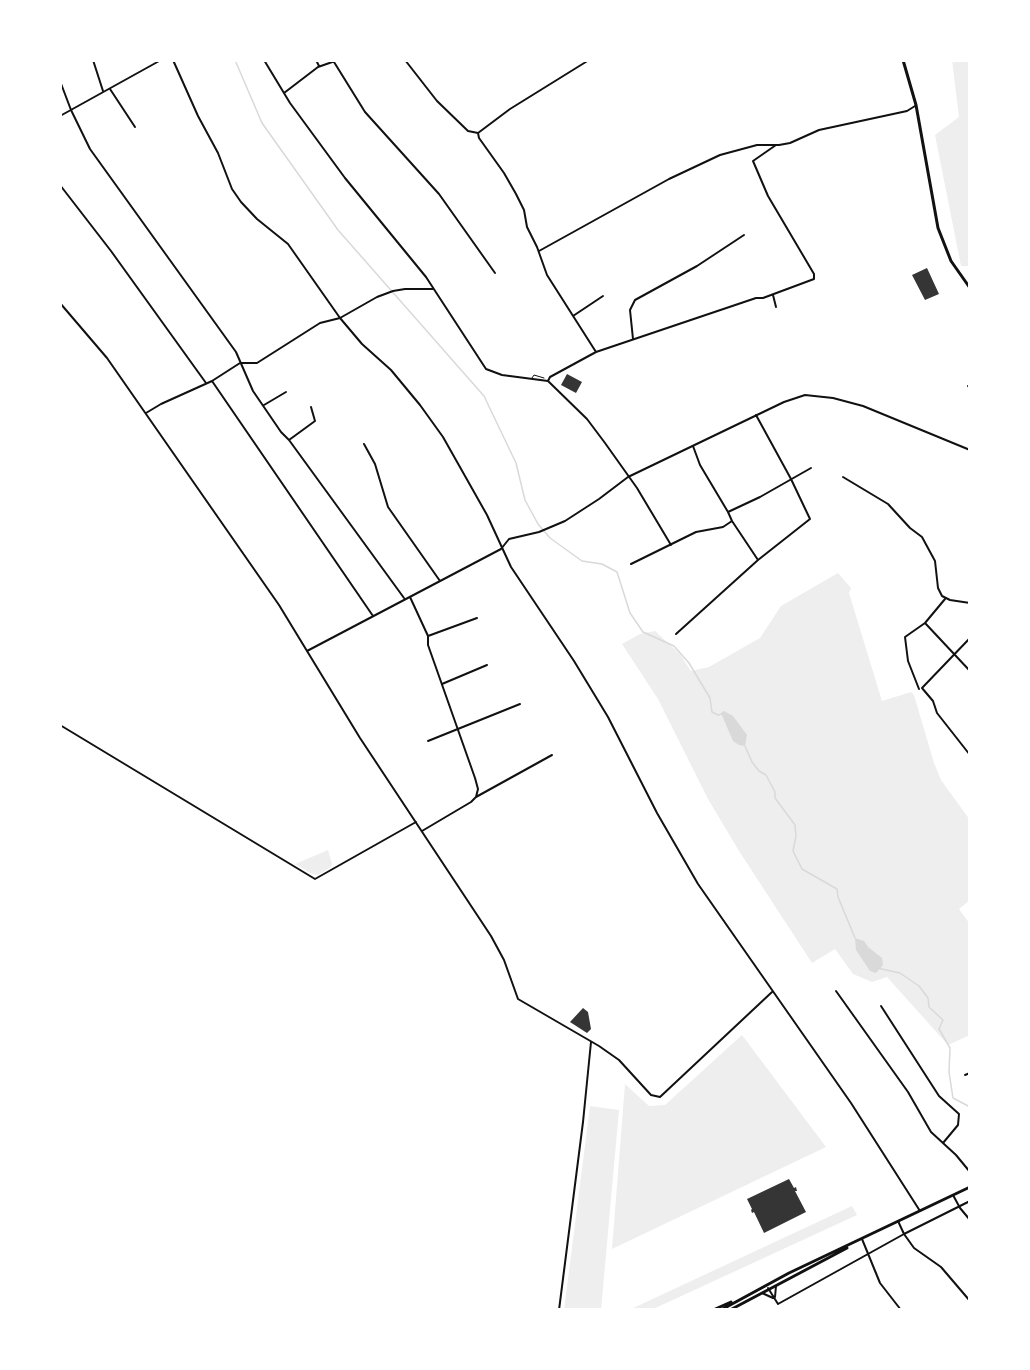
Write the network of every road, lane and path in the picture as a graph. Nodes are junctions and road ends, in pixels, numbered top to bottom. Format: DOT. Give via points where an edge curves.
graph roads {
  1 [pos="93,60"];
  2 [pos="164,60"];
  3 [pos="173,60"];
  4 [pos="264,60"];
  5 [pos="316,60"];
  6 [pos="338,60"];
  7 [pos="405,60"];
  8 [pos="589,60"];
  9 [pos="904,60"];
  10 [pos="334,62"];
  11 [pos="320,66"];
  12 [pos="60,81"];
  13 [pos="110,89"];
  14 [pos="103,91"];
  15 [pos="284,93"];
  16 [pos="916,105"];
  17 [pos="70,110"];
  18 [pos="60,116"];
  19 [pos="135,128"];
  20 [pos="478,133"];
  21 [pos="776,145"];
  22 [pos="60,185"];
  23 [pos="744,235"];
  24 [pos="539,251"];
  25 [pos="495,273"];
  26 [pos="970,288"];
  27 [pos="434,289"];
  28 [pos="773,294"];
  29 [pos="603,296"];
  30 [pos="60,303"];
  31 [pos="776,307"];
  32 [pos="573,316"];
  33 [pos="340,318"];
  34 [pos="633,340"];
  35 [pos="596,352"];
  36 [pos="240,363"];
  37 [pos="212,381"];
  38 [pos="548,381"];
  39 [pos="207,383"];
  40 [pos="286,392"];
  41 [pos="264,405"];
  42 [pos="311,407"];
  43 [pos="147,413"];
  44 [pos="756,416"];
  45 [pos="289,440"];
  46 [pos="364,444"];
  47 [pos="693,445"];
  48 [pos="970,450"];
  49 [pos="811,468"];
  50 [pos="628,477"];
  51 [pos="843,477"];
  52 [pos="792,479"];
  53 [pos="728,512"];
  54 [pos="732,520"];
  55 [pos="671,545"];
  56 [pos="501,549"];
  57 [pos="758,560"];
  58 [pos="631,564"];
  59 [pos="440,581"];
  60 [pos="410,597"];
  61 [pos="945,598"];
  62 [pos="404,599"];
  63 [pos="970,603"];
  64 [pos="373,617"];
  65 [pos="477,618"];
  66 [pos="926,623"];
  67 [pos="676,633"];
  68 [pos="428,636"];
  69 [pos="970,639"];
  70 [pos="307,651"];
  71 [pos="955,655"];
  72 [pos="487,664"];
  73 [pos="970,671"];
  74 [pos="442,684"];
  75 [pos="920,688"];
  76 [pos="520,704"];
  77 [pos="60,725"];
  78 [pos="458,729"];
  79 [pos="428,741"];
  80 [pos="552,754"];
  81 [pos="970,755"];
  82 [pos="476,797"];
  83 [pos="416,822"];
  84 [pos="422,831"];
  85 [pos="773,991"];
  86 [pos="836,991"];
  87 [pos="880,1006"];
  88 [pos="591,1042"];
  89 [pos="970,1073"];
  90 [pos="965,1075"];
  91 [pos="944,1143"];
  92 [pos="970,1172"];
  93 [pos="970,1187"];
  94 [pos="953,1195"];
  95 [pos="970,1201"];
  96 [pos="960,1208"];
  97 [pos="920,1211"];
  98 [pos="970,1220"];
  99 [pos="898,1221"];
  100 [pos="904,1234"];
  101 [pos="862,1239"];
  102 [pos="853,1243"];
  103 [pos="868,1254"];
  104 [pos="766,1284"];
  105 [pos="777,1286"];
  106 [pos="769,1289"];
  107 [pos="761,1293"];
  108 [pos="738,1299"];
  109 [pos="775,1299"];
  110 [pos="970,1301"];
  111 [pos="741,1304"];
  112 [pos="559,1310"];
  113 [pos="713,1310"];
  114 [pos="721,1310"];
  115 [pos="730,1310"];
  116 [pos="735,1310"];
  117 [pos="902,1310"];
  1 -- 14 [label="street"];
  2 -- 13 [label="street"];
  3 -- 33 [label="street" via="232,189 256,219 288,244"];
  4 -- 15 [label="street"];
  5 -- 11 [label="street"];
  6 -- 10 [label="street"];
  7 -- 20 [label="street" via="437,101 468,131"];
  8 -- 20 [label="street"];
  9 -- 16 [label="main road"];
  10 -- 11 [label="street"];
  10 -- 25 [label="street" via="365,112 435,189"];
  11 -- 15 [label="street"];
  12 -- 17 [label="street"];
  13 -- 14 [label="street"];
  13 -- 19 [label="street"];
  14 -- 17 [label="street"];
  15 -- 27 [label="street" via="345,178"];
  16 -- 21 [label="street" via="907,111 819,130"];
  16 -- 26 [label="main road" via="938,228 948,256"];
  17 -- 18 [label="street"];
  17 -- 36 [label="street" via="90,149 236,352"];
  20 -- 24 [label="street" via="516,194 524,210 526,227"];
  21 -- 24 [label="street" via="757,145 720,155"];
  21 -- 28 [label="street" via="753,161 814,279"];
  22 -- 39 [label="street"];
  23 -- 34 [label="street" via="635,300 630,310"];
  24 -- 32 [label="street" via="547,275"];
  27 -- 33 [label="street" via="393,291"];
  27 -- 38 [label="street" via="486,369"];
  28 -- 31 [label="street"];
  28 -- 34 [label="street"];
  29 -- 32 [label="street"];
  30 -- 43 [label="street"];
  32 -- 35 [label="street"];
  33 -- 36 [label="street" via="320,323 256,363"];
  33 -- 56 [label="street" via="391,370 444,437"];
  34 -- 35 [label="street"];
  35 -- 38 [label="street"];
  36 -- 37 [label="street"];
  36 -- 41 [label="street"];
  37 -- 39 [label="street"];
  37 -- 64 [label="street"];
  38 -- 50 [label="street" via="587,419"];
  39 -- 43 [label="street"];
  40 -- 41 [label="street"];
  41 -- 45 [label="street"];
  42 -- 45 [label="street" via="315,421"];
  43 -- 70 [label="street"];
  44 -- 47 [label="street"];
  44 -- 48 [label="street" via="806,395 820,396 863,406"];
  44 -- 52 [label="street"];
  45 -- 62 [label="street"];
  46 -- 59 [label="street" via="375,464 388,507"];
  47 -- 50 [label="street"];
  47 -- 53 [label="street"];
  49 -- 52 [label="street"];
  50 -- 55 [label="street"];
  50 -- 56 [label="street" via="570,518 539,532 509,539"];
  51 -- 61 [label="street" via="888,504 922,537 935,561 938,588"];
  52 -- 53 [label="street"];
  52 -- 57 [label="street" via="810,519"];
  53 -- 54 [label="street"];
  54 -- 55 [label="street" via="723,527 696,532"];
  54 -- 57 [label="street"];
  55 -- 58 [label="street"];
  56 -- 59 [label="street"];
  56 -- 85 [label="street" via="608,717 698,884"];
  57 -- 67 [label="street"];
  59 -- 60 [label="street"];
  60 -- 62 [label="street"];
  60 -- 68 [label="street"];
  61 -- 63 [label="street"];
  61 -- 66 [label="street"];
  62 -- 64 [label="street"];
  64 -- 70 [label="street"];
  65 -- 68 [label="street"];
  66 -- 71 [label="street"];
  66 -- 75 [label="street" via="905,637 908,661"];
  68 -- 74 [label="street"];
  69 -- 71 [label="street"];
  70 -- 83 [label="street"];
  71 -- 73 [label="street"];
  71 -- 75 [label="street"];
  72 -- 74 [label="street"];
  74 -- 78 [label="street"];
  75 -- 81 [label="street"];
  76 -- 78 [label="street"];
  77 -- 83 [label="street" via="315,879"];
  78 -- 79 [label="street"];
  78 -- 82 [label="street" via="477,785"];
  80 -- 82 [label="street"];
  82 -- 84 [label="street"];
  83 -- 84 [label="street"];
  84 -- 88 [label="street" via="496,945 518,999"];
  85 -- 88 [label="street" via="660,1097 651,1095 619,1060"];
  85 -- 97 [label="street"];
  86 -- 91 [label="street" via="908,1092 924,1122"];
  87 -- 91 [label="street" via="940,1098 959,1112 958,1125"];
  88 -- 112 [label="street"];
  89 -- 90 [label="street"];
  91 -- 92 [label="street"];
  93 -- 94 [label="main road"];
  94 -- 96 [label="street"];
  94 -- 97 [label="main road"];
  95 -- 96 [label="street"];
  96 -- 98 [label="street"];
  96 -- 100 [label="street"];
  97 -- 99 [label="main road"];
  99 -- 100 [label="street"];
  99 -- 101 [label="main road"];
  100 -- 103 [label="street"];
  100 -- 110 [label="street" via="914,1248 941,1267"];
  101 -- 102 [label="main road"];
  101 -- 103 [label="street"];
  102 -- 104 [label="main road"];
  102 -- 105 [label="main road"];
  103 -- 109 [label="street" via="778,1304"];
  103 -- 117 [label="street" via="880,1282"];
  104 -- 106 [label="street"];
  104 -- 108 [label="main road"];
  105 -- 106 [label="main road"];
  105 -- 109 [label="street"];
  106 -- 107 [label="main road"];
  106 -- 109 [label="street"];
  107 -- 109 [label="street"];
  107 -- 111 [label="main road"];
  108 -- 113 [label="main road"];
  108 -- 114 [label="main road"];
  111 -- 115 [label="main road"];
  111 -- 116 [label="main road"];
}
